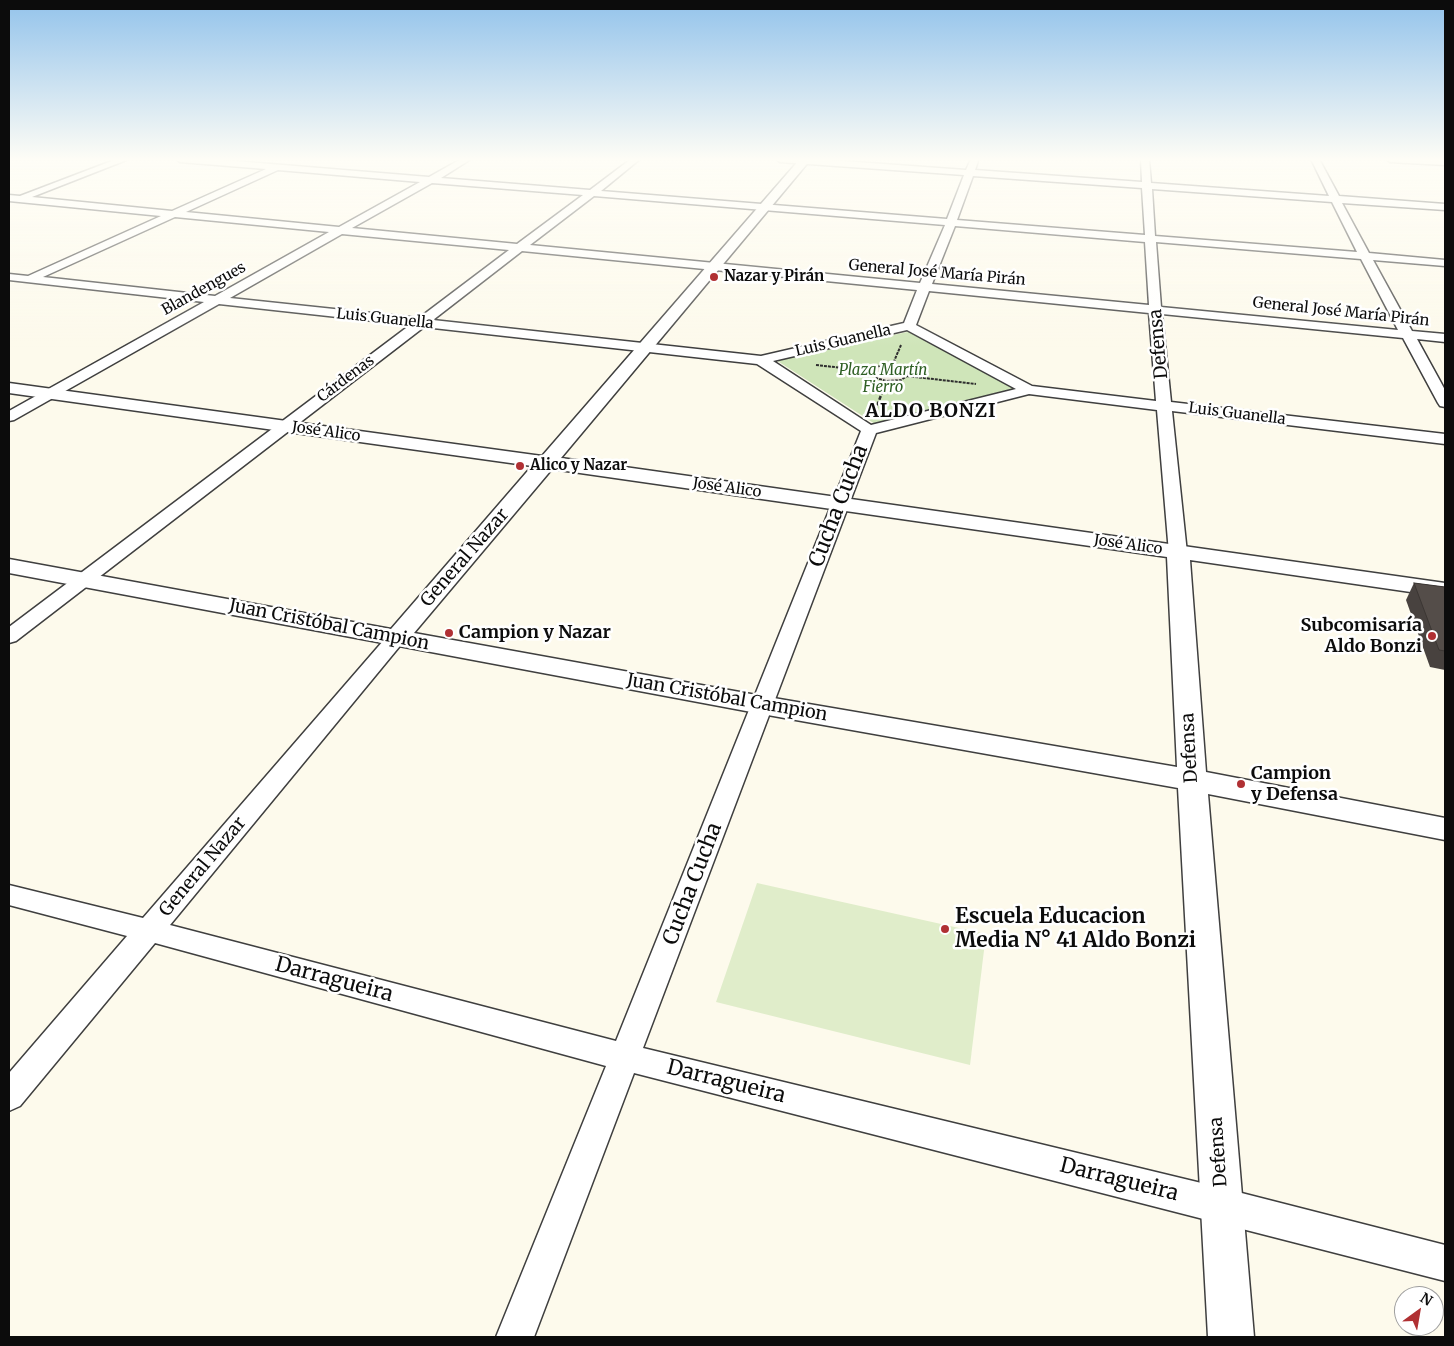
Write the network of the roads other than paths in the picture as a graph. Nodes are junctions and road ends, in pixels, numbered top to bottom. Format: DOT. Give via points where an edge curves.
graph roads {
  1 [pos="157,222"];
  2 [pos="243,222"];
  3 [pos="355,222"];
  4 [pos="554,222"];
  5 [pos="751,222"];
  6 [pos="951,222"];
  7 [pos="1150,222"];
  8 [pos="1347,222"];
  9 [pos="338,231"];
  10 [pos="1152,239"];
  11 [pos="519,249"];
  12 [pos="1365,257"];
  13 [pos="1445,263"];
  14 [pos="713,267"];
  15 [pos="9,277"];
  16 [pos="29,279"];
  17 [pos="926,287"];
  18 [pos="9,288"];
  19 [pos="216,300"];
  20 [pos="1155,309"];
  21 [pos="421,323"];
  22 [pos="910,326"];
  23 [pos="1408,334"];
  24 [pos="1445,338"];
  25 [pos="645,347"];
  26 [pos="761,360"];
  27 [pos="9,388"];
  28 [pos="1029,390"];
  29 [pos="50,394"];
  30 [pos="1445,403"];
  31 [pos="1164,406"];
  32 [pos="9,417"];
  33 [pos="283,427"];
  34 [pos="869,430"];
  35 [pos="1445,438"];
  36 [pos="546,463"];
  37 [pos="841,503"];
  38 [pos="1178,553"];
  39 [pos="9,566"];
  40 [pos="84,580"];
  41 [pos="1445,590"];
  42 [pos="9,637"];
  43 [pos="397,637"];
  44 [pos="762,705"];
  45 [pos="1192,780"];
  46 [pos="1445,828"];
  47 [pos="9,895"];
  48 [pos="150,931"];
  49 [pos="625,1057"];
  50 [pos="9,1096"];
  51 [pos="1222,1205"];
  52 [pos="1445,1263"];
  53 [pos="515,1337"];
  54 [pos="1231,1337"];
  1 -- 16 [label="street"];
  2 -- 9 [label="street, General José María Pirán"];
  3 -- 9 [label="street, Blandengues"];
  4 -- 11 [label="street, Cárdenas"];
  5 -- 14 [label="street, General Nazar"];
  6 -- 10 [label="street"];
  6 -- 17 [label="street"];
  7 -- 10 [label="street, Defensa"];
  8 -- 12 [label="street"];
  9 -- 11 [label="street, General José María Pirán"];
  9 -- 19 [label="street, Blandengues"];
  10 -- 12 [label="street"];
  10 -- 20 [label="street, Defensa"];
  11 -- 14 [label="street, General José María Pirán"];
  11 -- 21 [label="street, Cárdenas"];
  12 -- 13 [label="street"];
  12 -- 23 [label="street"];
  14 -- 17 [label="street, General José María Pirán"];
  14 -- 25 [label="street, General Nazar"];
  15 -- 16 [label="street, Luis Guanella"];
  16 -- 18 [label="street"];
  16 -- 19 [label="street, Luis Guanella"];
  17 -- 20 [label="street, General José María Pirán"];
  17 -- 22 [label="street"];
  19 -- 21 [label="street, Luis Guanella"];
  19 -- 29 [label="street, Blandengues"];
  20 -- 23 [label="street, General José María Pirán"];
  20 -- 31 [label="street, Defensa"];
  21 -- 25 [label="street, Luis Guanella"];
  21 -- 33 [label="street, Cárdenas"];
  22 -- 26 [label="street, Luis Guanella"];
  22 -- 28 [label="street, Luis Guanella"];
  23 -- 24 [label="street, General José María Pirán"];
  23 -- 30 [label="street"];
  25 -- 26 [label="street, Luis Guanella"];
  25 -- 36 [label="street, General Nazar"];
  26 -- 34 [label="street, Luis Guanella"];
  27 -- 29 [label="street, José Alico"];
  28 -- 31 [label="street, Luis Guanella"];
  28 -- 34 [label="street, Luis Guanella"];
  29 -- 32 [label="street, Blandengues"];
  29 -- 33 [label="street, José Alico"];
  31 -- 35 [label="street, Luis Guanella"];
  31 -- 38 [label="street, Defensa"];
  33 -- 36 [label="street, José Alico"];
  33 -- 40 [label="street, Cárdenas"];
  34 -- 37 [label="street, Cucha Cucha"];
  36 -- 37 [label="street, José Alico"];
  36 -- 43 [label="street, General Nazar"];
  37 -- 38 [label="street, José Alico"];
  37 -- 44 [label="street, Cucha Cucha"];
  38 -- 41 [label="street, José Alico"];
  38 -- 45 [label="street, Defensa"];
  39 -- 40 [label="street, Juan Cristóbal Campion"];
  40 -- 42 [label="street, Cárdenas"];
  40 -- 43 [label="street, Juan Cristóbal Campion"];
  43 -- 44 [label="street, Juan Cristóbal Campion"];
  43 -- 48 [label="street, General Nazar"];
  44 -- 45 [label="street, Juan Cristóbal Campion"];
  44 -- 49 [label="street, Cucha Cucha"];
  45 -- 46 [label="street, Juan Cristóbal Campion"];
  45 -- 51 [label="street, Defensa"];
  47 -- 48 [label="street, Darragueira"];
  48 -- 49 [label="street, Darragueira"];
  48 -- 50 [label="street, General Nazar"];
  49 -- 51 [label="street, Darragueira"];
  49 -- 53 [label="street, Cucha Cucha"];
  51 -- 52 [label="street, Darragueira"];
  51 -- 54 [label="street, Defensa"];
}
